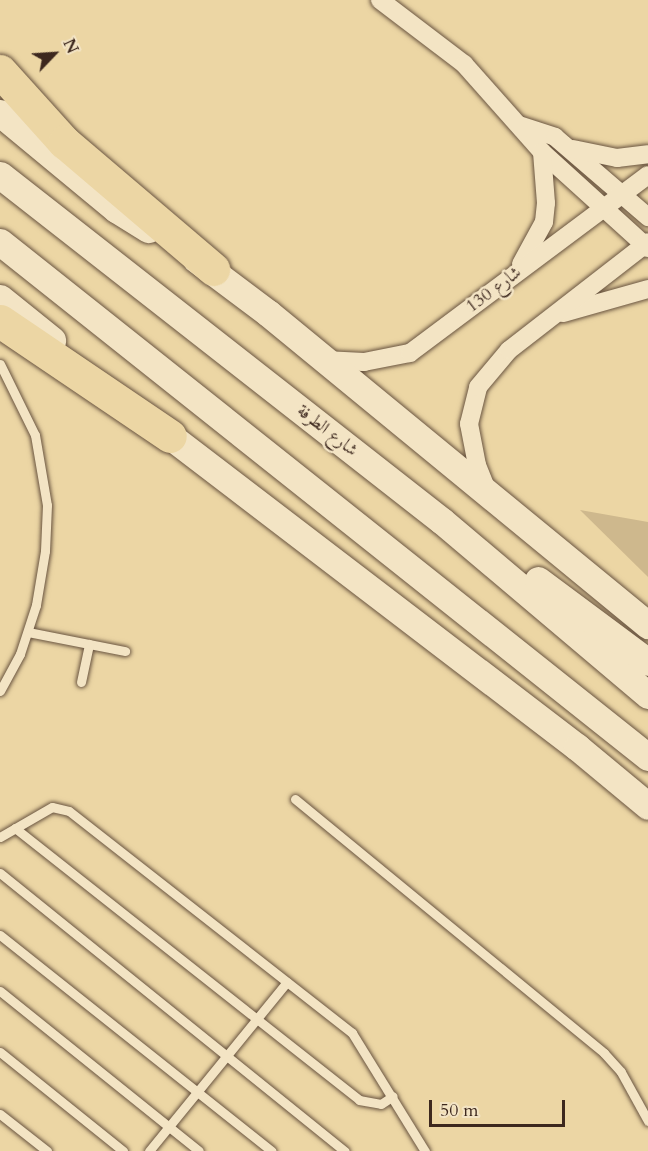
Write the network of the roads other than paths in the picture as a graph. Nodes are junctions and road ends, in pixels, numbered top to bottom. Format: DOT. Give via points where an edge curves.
graph roads {
  1 [pos="380,0"];
  2 [pos="0,71"];
  3 [pos="0,113"];
  4 [pos="519,125"];
  5 [pos="569,148"];
  6 [pos="542,152"];
  7 [pos="648,154"];
  8 [pos="648,175"];
  9 [pos="0,176"];
  10 [pos="622,194"];
  11 [pos="603,209"];
  12 [pos="648,217"];
  13 [pos="0,242"];
  14 [pos="647,245"];
  15 [pos="0,264"];
  16 [pos="213,269"];
  17 [pos="516,273"];
  18 [pos="648,289"];
  19 [pos="0,298"];
  20 [pos="552,316"];
  21 [pos="0,321"];
  22 [pos="100,321"];
  23 [pos="324,360"];
  24 [pos="0,364"];
  25 [pos="170,436"];
  26 [pos="491,500"];
  27 [pos="442,521"];
  28 [pos="648,625"];
  29 [pos="28,632"];
  30 [pos="89,644"];
  31 [pos="124,651"];
  32 [pos="648,662"];
  33 [pos="81,682"];
  34 [pos="0,691"];
  35 [pos="648,695"];
  36 [pos="648,757"];
  37 [pos="295,800"];
  38 [pos="648,806"];
  39 [pos="15,828"];
  40 [pos="0,837"];
  41 [pos="0,873"];
  42 [pos="0,935"];
  43 [pos="287,982"];
  44 [pos="0,991"];
  45 [pos="256,1020"];
  46 [pos="0,1052"];
  47 [pos="226,1056"];
  48 [pos="197,1092"];
  49 [pos="393,1096"];
  50 [pos="0,1114"];
  51 [pos="648,1121"];
  52 [pos="169,1127"];
  53 [pos="47,1151"];
  54 [pos="123,1151"];
  55 [pos="149,1151"];
  56 [pos="199,1151"];
  57 [pos="272,1151"];
  58 [pos="345,1151"];
  59 [pos="425,1151"];
  1 -- 4 [label="street" via="464,64"];
  2 -- 16 [label="highway" via="64,141"];
  3 -- 16 [label="main road" via="116,209"];
  4 -- 5 [label="street" via="555,137"];
  4 -- 6 [label="street"];
  5 -- 7 [label="street" via="617,158"];
  5 -- 10 [label="street"];
  6 -- 11 [label="street"];
  6 -- 17 [label="street" via="544,222"];
  8 -- 10 [label="street, شارع 130"];
  9 -- 27 [label="main road, شارع الطرفة"];
  10 -- 11 [label="street, شارع 130"];
  10 -- 12 [label="street"];
  11 -- 14 [label="street"];
  11 -- 17 [label="street, شارع 130"];
  13 -- 22 [label="main road"];
  14 -- 20 [label="street"];
  15 -- 22 [label="main road" via="44,299"];
  16 -- 23 [label="main road"];
  17 -- 23 [label="street, شارع 130" via="410,353 364,362"];
  18 -- 20 [label="street"];
  19 -- 25 [label="main road"];
  20 -- 26 [label="street" via="491,368 475,396 469,424 471,442"];
  21 -- 25 [label="highway"];
  22 -- 36 [label="main road"];
  23 -- 26 [label="main road"];
  24 -- 29 [label="lane" via="28,417 45,481 45,551"];
  25 -- 38 [label="main road" via="577,747"];
  26 -- 28 [label="main road"];
  27 -- 32 [label="main road" via="542,582"];
  27 -- 35 [label="main road, شارع الطرفة"];
  29 -- 30 [label="lane"];
  29 -- 34 [label="lane"];
  30 -- 31 [label="lane"];
  30 -- 33 [label="lane"];
  37 -- 51 [label="lane" via="604,1053 621,1072"];
  39 -- 40 [label="lane"];
  39 -- 43 [label="lane" via="52,807 69,811"];
  39 -- 45 [label="lane"];
  41 -- 47 [label="lane"];
  42 -- 48 [label="lane"];
  43 -- 45 [label="lane"];
  43 -- 49 [label="lane" via="352,1033"];
  44 -- 52 [label="lane"];
  45 -- 47 [label="lane"];
  45 -- 49 [label="lane" via="359,1100 381,1104"];
  46 -- 54 [label="lane"];
  47 -- 48 [label="lane"];
  47 -- 58 [label="lane"];
  48 -- 52 [label="lane"];
  48 -- 57 [label="lane"];
  49 -- 59 [label="lane"];
  50 -- 53 [label="lane"];
  52 -- 55 [label="lane"];
  52 -- 56 [label="lane"];
}
